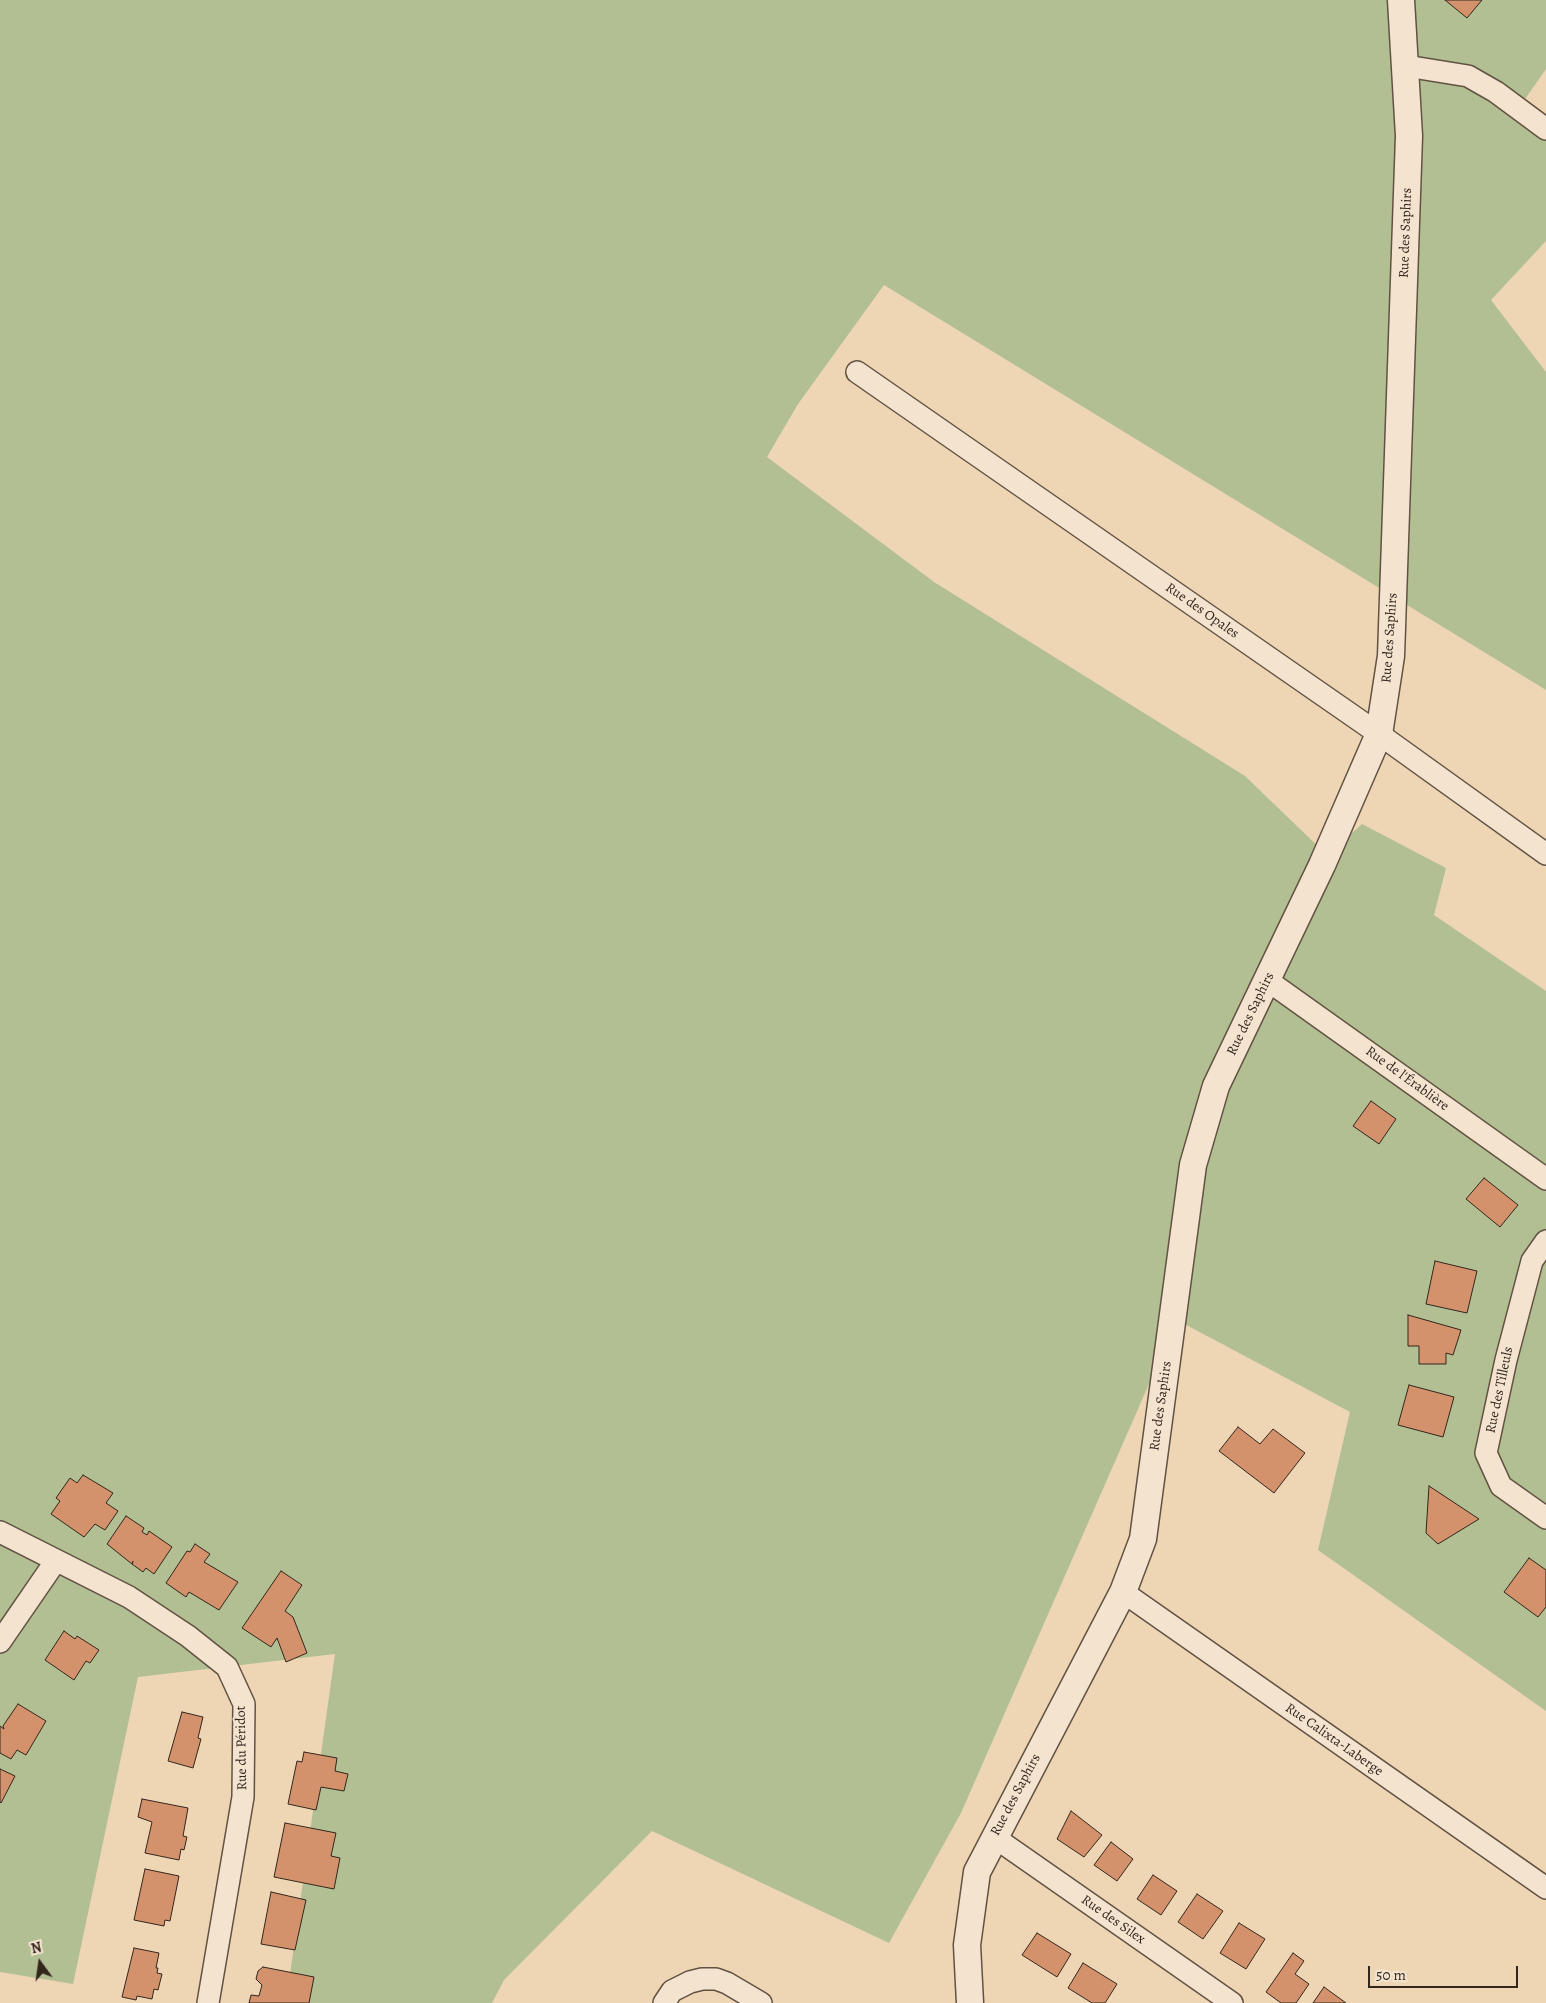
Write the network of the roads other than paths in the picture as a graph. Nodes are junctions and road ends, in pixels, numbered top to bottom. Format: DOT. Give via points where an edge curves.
graph roads {
  1 [pos="1401,0"];
  2 [pos="1406,66"];
  3 [pos="1546,129"];
  4 [pos="857,372"];
  5 [pos="1379,734"];
  6 [pos="1546,854"];
  7 [pos="1267,980"];
  8 [pos="1546,1179"];
  9 [pos="1546,1241"];
  10 [pos="1546,1518"];
  11 [pos="0,1532"];
  12 [pos="55,1562"];
  13 [pos="1122,1592"];
  14 [pos="0,1642"];
  15 [pos="994,1837"];
  16 [pos="1546,1888"];
  17 [pos="208,2003"];
  18 [pos="664,2003"];
  19 [pos="761,2003"];
  20 [pos="970,2003"];
  21 [pos="1232,2003"];
  1 -- 2 [label="street, Rue des Saphirs"];
  2 -- 3 [label="street" via="1468,76 1496,92"];
  2 -- 5 [label="street, Rue des Saphirs" via="1409,136 1391,656"];
  4 -- 5 [label="street, Rue des Opales"];
  5 -- 6 [label="street, Rue des Opales"];
  5 -- 7 [label="street, Rue des Saphirs"];
  7 -- 8 [label="street, Rue de l'Érablière"];
  7 -- 13 [label="street, Rue des Saphirs" via="1216,1086 1193,1165 1142,1539"];
  9 -- 10 [label="street, Rue des Tilleuls" via="1532,1261 1486,1453 1501,1486"];
  11 -- 12 [label="street, Rue du Péridot"];
  12 -- 14 [label="street"];
  12 -- 17 [label="street, Rue du Péridot" via="129,1597 188,1636 227,1667 244,1704 243,1797"];
  13 -- 15 [label="street, Rue des Saphirs"];
  13 -- 16 [label="street, Rue Calixta-Laberge"];
  15 -- 20 [label="street, Rue des Saphirs" via="977,1872 967,1944"];
  15 -- 21 [label="street, Rue des Silex"];
  18 -- 19 [label="street" via="672,1991 702,1979 727,1983"];
}
